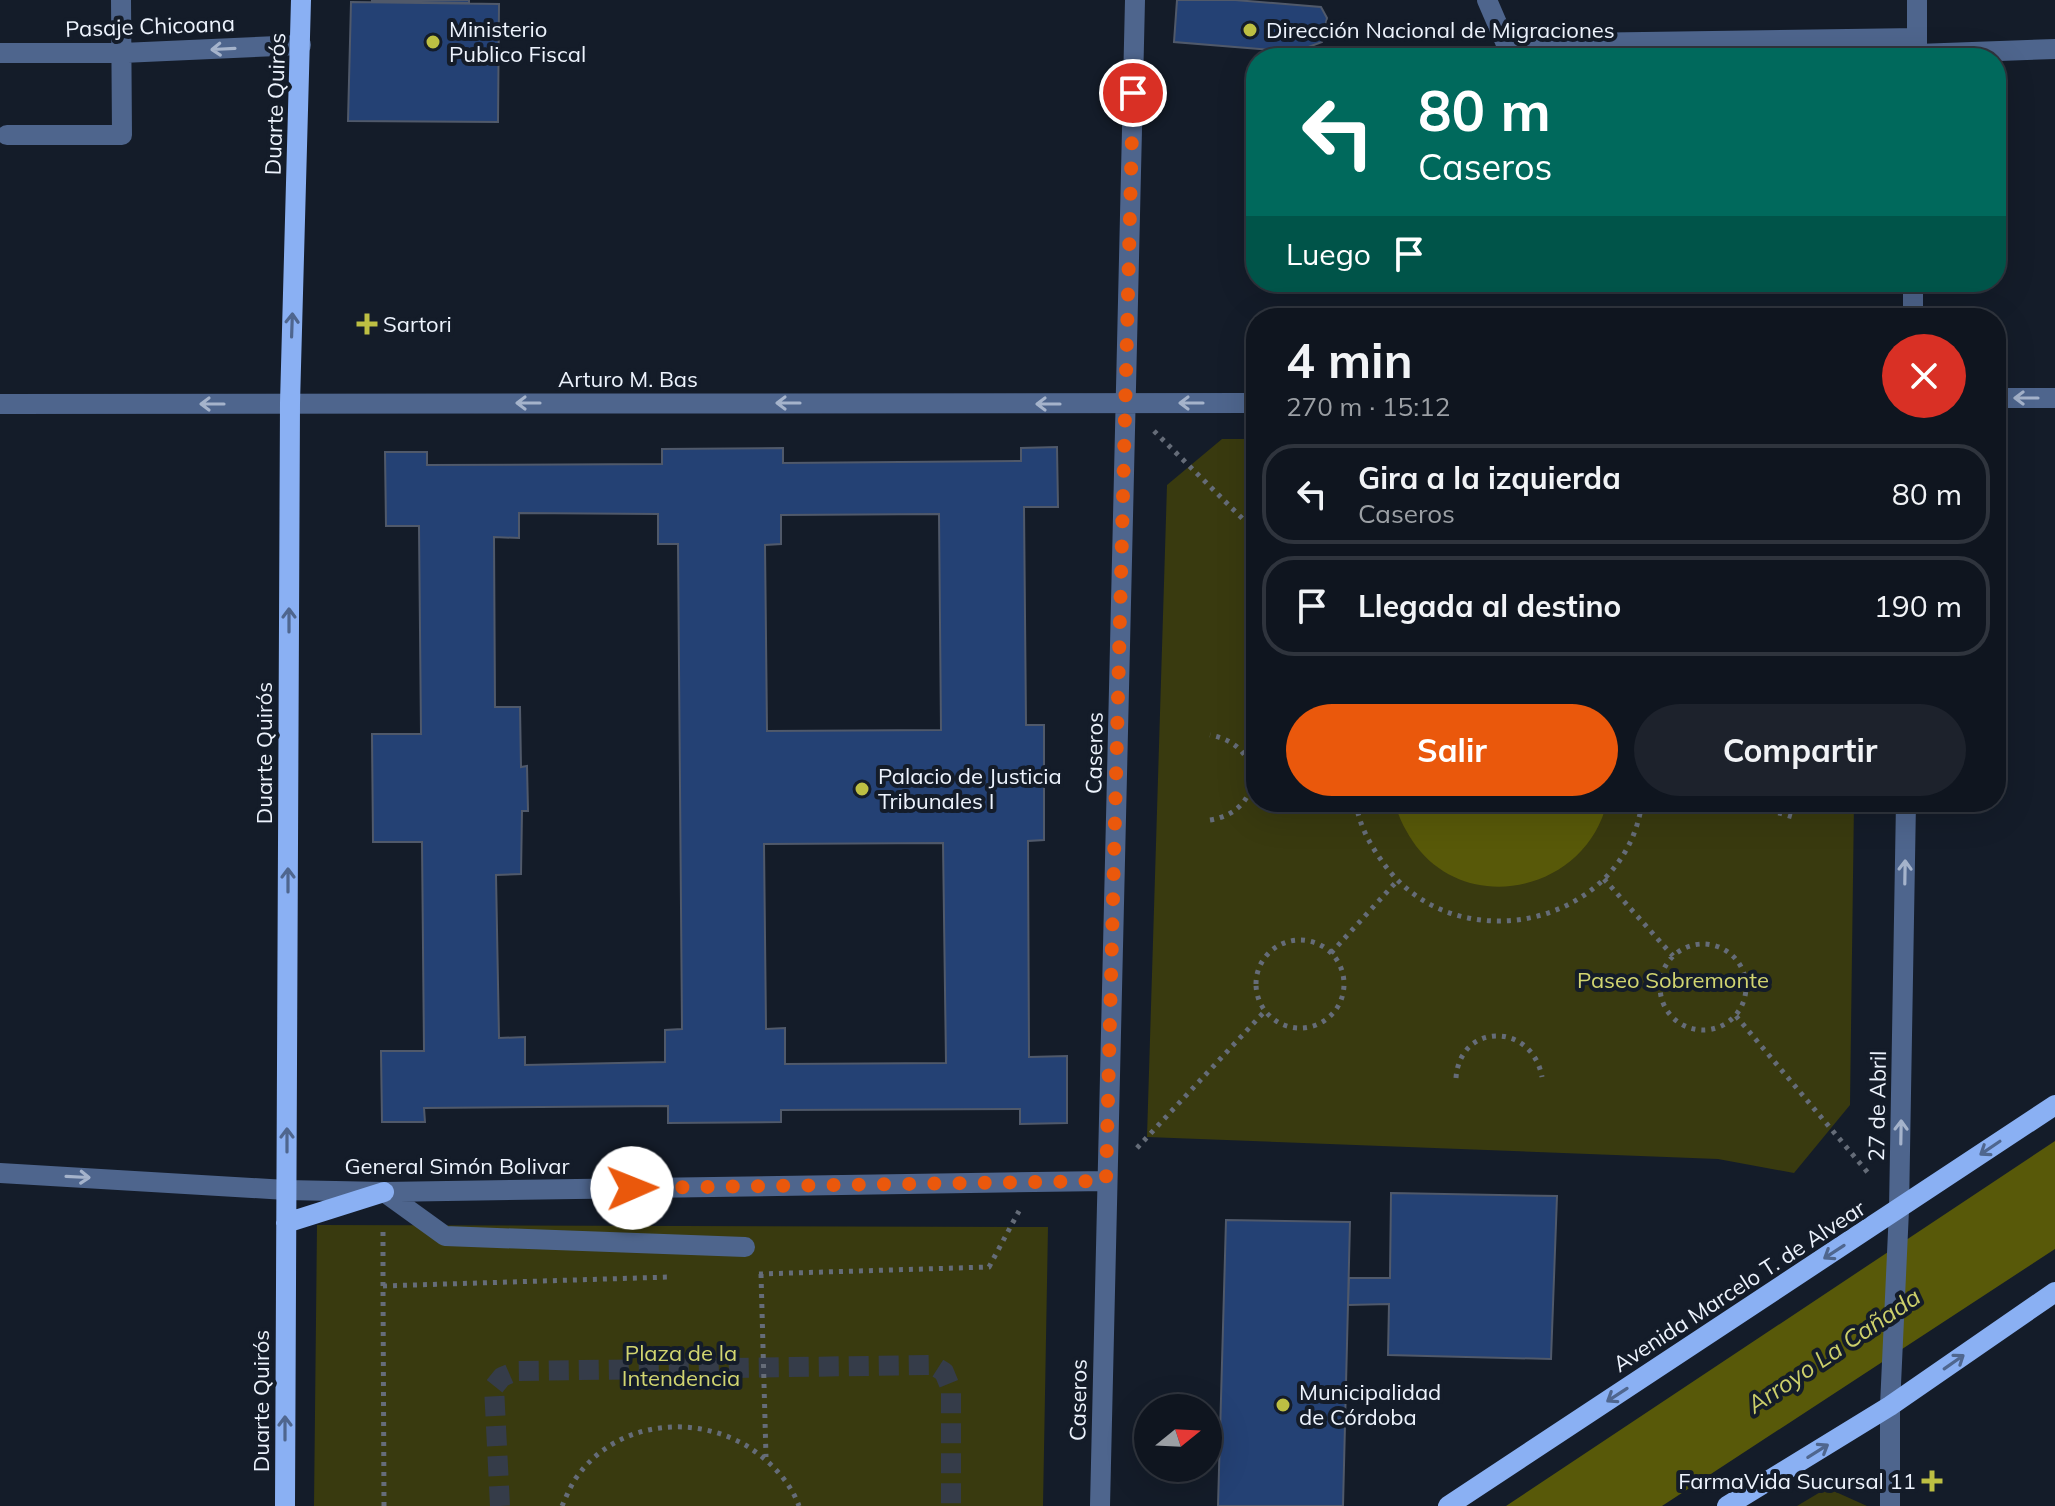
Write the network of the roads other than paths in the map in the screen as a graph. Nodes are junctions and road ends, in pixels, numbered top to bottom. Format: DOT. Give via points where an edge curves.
graph roads {
  1 [pos="121,0"];
  2 [pos="301,0"];
  3 [pos="1135,0"];
  4 [pos="1487,0"];
  5 [pos="1917,0"];
  6 [pos="301,45"];
  7 [pos="1780,48"];
  8 [pos="1917,48"];
  9 [pos="2006,49"];
  10 [pos="2055,49"];
  11 [pos="0,53"];
  12 [pos="122,53"];
  13 [pos="7,135"];
  14 [pos="2006,398"];
  15 [pos="2055,398"];
  16 [pos="290,403"];
  17 [pos="1246,403"];
  18 [pos="0,404"];
  19 [pos="1126,404"];
  20 [pos="1906,812"];
  21 [pos="2055,1105"];
  22 [pos="0,1173"];
  23 [pos="1106,1181"];
  24 [pos="286,1190"];
  25 [pos="384,1192"];
  26 [pos="1899,1210"];
  27 [pos="286,1223"];
  28 [pos="745,1247"];
  29 [pos="2055,1292"];
  30 [pos="1890,1406"];
  31 [pos="285,1506"];
  32 [pos="1100,1506"];
  33 [pos="1448,1506"];
  34 [pos="1727,1506"];
  35 [pos="1890,1506"];
  1 -- 12 [label="street"];
  2 -- 6 [label="main road, Duarte Quirós"];
  3 -- 19 [label="street, Caseros"];
  4 -- 7 [label="street" via="1506,44"];
  5 -- 8 [label="street"];
  6 -- 12 [label="street, Pasaje Chicoana, one-way"];
  16 -- 6 [label="main road, Duarte Quirós, one-way"];
  9 -- 10 [label="street"];
  11 -- 12 [label="street, Pasaje Chicoana"];
  12 -- 13 [label="street" via="122,135"];
  15 -- 14 [label="street, one-way"];
  16 -- 18 [label="street, Arturo M. Bas, one-way"];
  19 -- 16 [label="street, Arturo M. Bas, one-way"];
  24 -- 16 [label="main road, Duarte Quirós, one-way"];
  17 -- 19 [label="street, Arturo M. Bas, one-way"];
  19 -- 23 [label="street, Caseros"];
  26 -- 20 [label="street, 27 de Abril, one-way"];
  21 -- 26 [label="main road, Avenida Marcelo T. de Alvear, one-way"];
  22 -- 24 [label="street, General Simón Bolivar, one-way"];
  23 -- 25 [label="street, General Simón Bolivar"];
  23 -- 32 [label="street, Caseros"];
  24 -- 25 [label="street, General Simón Bolivar"];
  24 -- 27 [label="main road, Duarte Quirós"];
  25 -- 27 [label="main road"];
  25 -- 28 [label="street" via="445,1236"];
  26 -- 30 [label="street, 27 de Abril"];
  26 -- 33 [label="main road, Avenida Marcelo T. de Alvear, one-way"];
  31 -- 27 [label="main road, Duarte Quirós, one-way"];
  30 -- 29 [label="main road, one-way"];
  34 -- 30 [label="main road, one-way"];
  30 -- 35 [label="street, 27 de Abril"];
}
